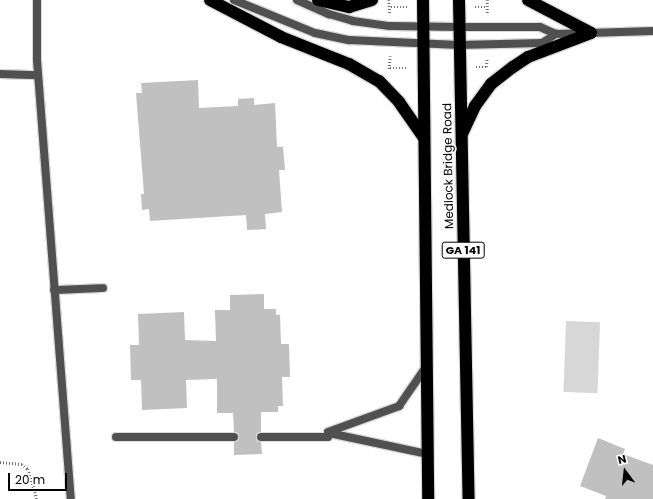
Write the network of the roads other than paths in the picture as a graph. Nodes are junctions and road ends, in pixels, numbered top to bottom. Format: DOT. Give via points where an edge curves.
graph roads {
  1 [pos="37,0"];
  2 [pos="210,0"];
  3 [pos="234,0"];
  4 [pos="297,0"];
  5 [pos="318,0"];
  6 [pos="372,0"];
  7 [pos="423,0"];
  8 [pos="459,0"];
  9 [pos="528,0"];
  10 [pos="423,27"];
  11 [pos="459,27"];
  12 [pos="653,30"];
  13 [pos="591,33"];
  14 [pos="556,34"];
  15 [pos="423,43"];
  16 [pos="459,45"];
  17 [pos="0,74"];
  18 [pos="38,76"];
  19 [pos="461,137"];
  20 [pos="424,138"];
  21 [pos="103,288"];
  22 [pos="54,290"];
  23 [pos="426,366"];
  24 [pos="116,437"];
  25 [pos="234,437"];
  26 [pos="261,437"];
  27 [pos="328,437"];
  28 [pos="427,454"];
  29 [pos="70,499"];
  30 [pos="428,499"];
  31 [pos="469,499"];
  1 -- 18 [label="street"];
  2 -- 20 [label="highway" via="281,37 349,64 379,81 399,102"];
  3 -- 15 [label="street" via="315,33 348,40"];
  4 -- 10 [label="street" via="329,14 353,20 390,26"];
  5 -- 6 [label="highway" via="349,7"];
  7 -- 10 [label="highway, Medlock Bridge Road / GA 141"];
  8 -- 11 [label="highway, Medlock Bridge Road / GA 141"];
  9 -- 13 [label="highway"];
  10 -- 11 [label="street"];
  10 -- 15 [label="highway, Medlock Bridge Road / GA 141"];
  11 -- 14 [label="street" via="540,27"];
  11 -- 16 [label="highway, Medlock Bridge Road / GA 141"];
  12 -- 13 [label="street"];
  13 -- 14 [label="street"];
  13 -- 19 [label="highway" via="528,57 496,80 475,106"];
  14 -- 16 [label="street" via="542,43"];
  15 -- 16 [label="street"];
  15 -- 20 [label="highway, Medlock Bridge Road / GA 141"];
  16 -- 19 [label="highway, Medlock Bridge Road / GA 141"];
  17 -- 18 [label="street"];
  18 -- 22 [label="street"];
  19 -- 31 [label="highway, Medlock Bridge Road / GA 141"];
  20 -- 23 [label="highway, Medlock Bridge Road / GA 141"];
  21 -- 22 [label="street"];
  22 -- 29 [label="street"];
  23 -- 28 [label="highway, Medlock Bridge Road / GA 141"];
  23 -- 28 [label="street" via="399,406 328,432"];
  24 -- 25 [label="street"];
  26 -- 27 [label="street"];
  28 -- 30 [label="highway, Medlock Bridge Road / GA 141"];
}
